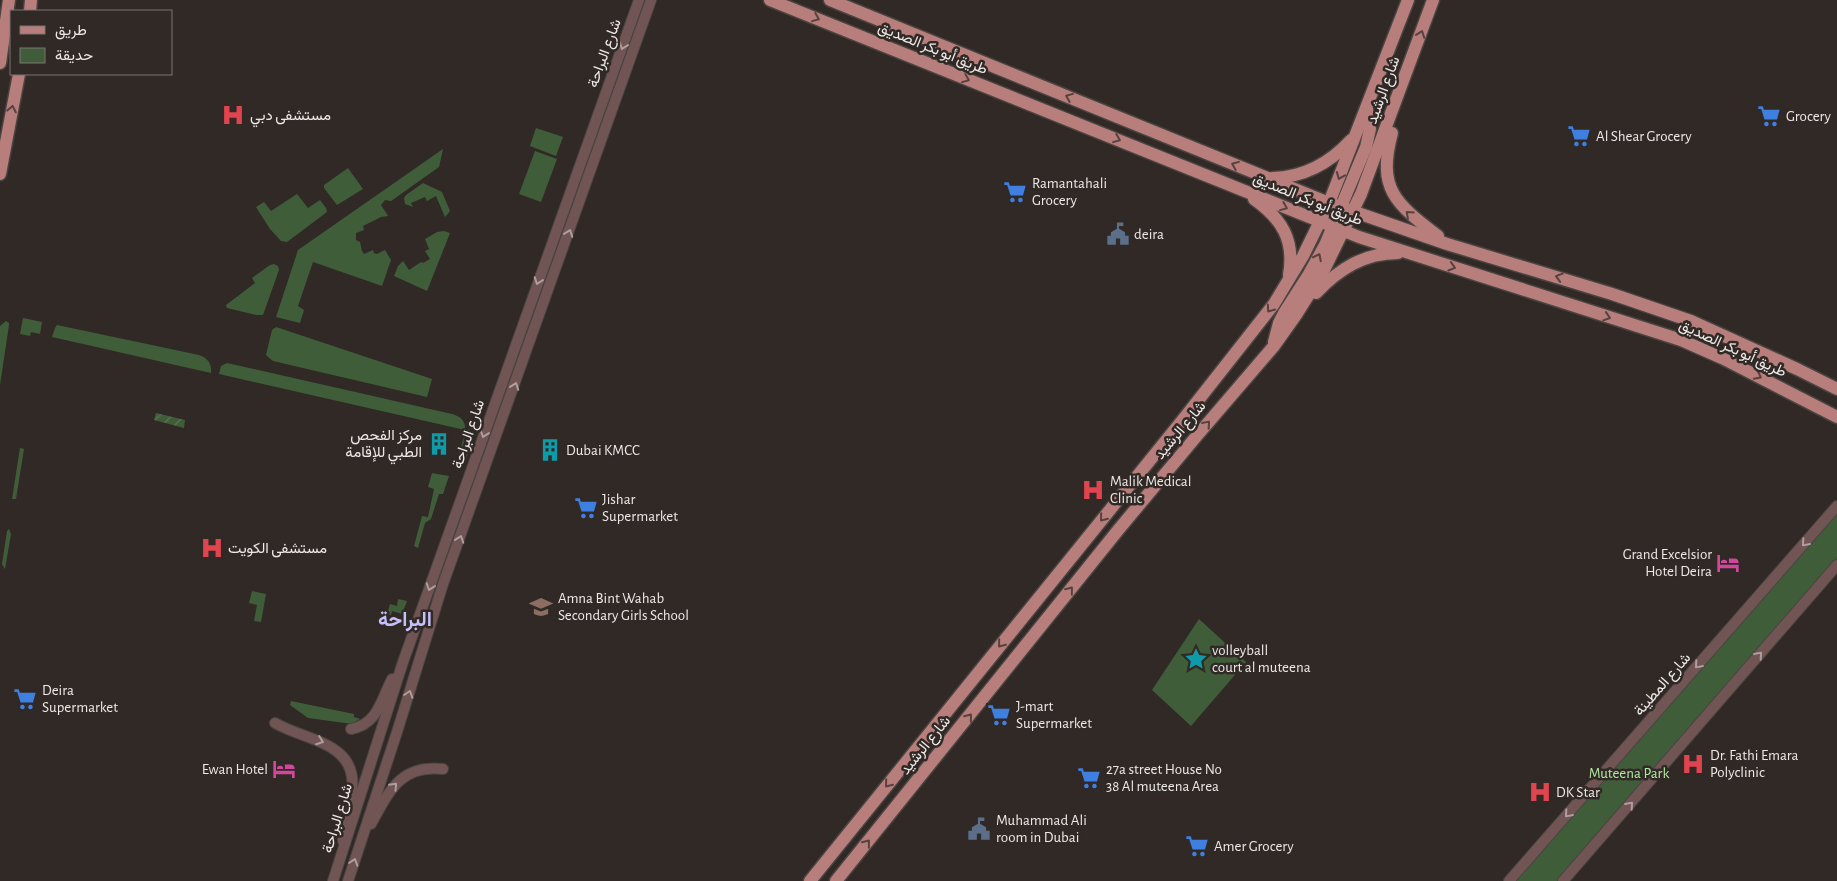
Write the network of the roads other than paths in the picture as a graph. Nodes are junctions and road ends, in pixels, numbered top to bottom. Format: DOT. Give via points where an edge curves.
graph roads {
  1 [pos="10,0"];
  2 [pos="639,0"];
  3 [pos="652,0"];
  4 [pos="770,0"];
  5 [pos="830,0"];
  6 [pos="1408,0"];
  7 [pos="1433,0"];
  8 [pos="0,63"];
  9 [pos="1408,68"];
  10 [pos="19,75"];
  11 [pos="608,86"];
  12 [pos="595,96"];
  13 [pos="1367,109"];
  14 [pos="1360,128"];
  15 [pos="0,174"];
  16 [pos="1269,179"];
  17 [pos="1237,188"];
  18 [pos="1341,207"];
  19 [pos="1332,227"];
  20 [pos="1448,244"];
  21 [pos="1406,253"];
  22 [pos="1284,288"];
  23 [pos="1296,315"];
  24 [pos="1274,346"];
  25 [pos="1837,389"];
  26 [pos="1822,409"];
  27 [pos="1185,417"];
  28 [pos="1837,417"];
  29 [pos="1837,422"];
  30 [pos="1836,507"];
  31 [pos="1119,529"];
  32 [pos="1835,566"];
  33 [pos="403,662"];
  34 [pos="276,722"];
  35 [pos="352,729"];
  36 [pos="443,769"];
  37 [pos="360,842"];
  38 [pos="344,848"];
  39 [pos="334,881"];
  40 [pos="348,881"];
  41 [pos="810,881"];
  42 [pos="836,881"];
  43 [pos="1509,881"];
  44 [pos="1563,881"];
  1 -- 8 [label="main road"];
  2 -- 11 [label="street, شارع البراحة, one-way"];
  37 -- 3 [label="street, شارع البراحة, one-way" via="443,584"];
  4 -- 17 [label="main road, طريق أبو بكر الصديق, one-way"];
  16 -- 5 [label="main road, طريق أبو بكر الصديق, one-way"];
  6 -- 13 [label="main road, شارع الرشيد"];
  9 -- 7 [label="main road, شارع الرشيد, one-way"];
  9 -- 18 [label="main road, شارع الرشيد" via="1362,194"];
  20 -- 9 [label="main road, one-way" via="1403,208 1387,178 1386,155"];
  15 -- 10 [label="main road, one-way"];
  11 -- 12 [label="street"];
  11 -- 33 [label="street, شارع البراحة, one-way"];
  13 -- 14 [label="main road, شارع الرشيد"];
  13 -- 18 [label="main road" via="1369,138"];
  14 -- 16 [label="main road" via="1340,152 1314,169"];
  14 -- 18 [label="main road, شارع الرشيد, one-way"];
  16 -- 18 [label="main road, طريق أبو بكر الصديق"];
  17 -- 19 [label="main road, طريق أبو بكر الصديق, one-way"];
  17 -- 22 [label="main road" via="1274,215 1288,238 1291,257"];
  18 -- 19 [label="main road, شارع الرشيد"];
  18 -- 19 [label="main road, شارع الرشيد"];
  18 -- 20 [label="main road, طريق أبو بكر الصديق"];
  19 -- 21 [label="main road, طريق أبو بكر الصديق"];
  19 -- 22 [label="main road, شارع الرشيد"];
  19 -- 23 [label="main road, شارع الرشيد" via="1323,272"];
  24 -- 19 [label="main road, one-way" via="1284,312 1309,274"];
  25 -- 20 [label="main road, طريق أبو بكر الصديق, one-way" via="1720,333 1667,312"];
  21 -- 23 [label="main road" via="1379,255 1344,268"];
  21 -- 26 [label="main road, طريق أبو بكر الصديق, one-way" via="1681,340 1724,358"];
  22 -- 27 [label="main road, شارع الرشيد, one-way"];
  23 -- 24 [label="main road, شارع الرشيد"];
  31 -- 24 [label="main road, شارع الرشيد, one-way"];
  26 -- 28 [label="main road, طريق أبو بكر الصديق"];
  26 -- 29 [label="main road"];
  27 -- 31 [label="main road" via="1187,432 1184,440"];
  27 -- 41 [label="main road, شارع الرشيد, one-way"];
  30 -- 43 [label="street, شارع المطينة, one-way"];
  42 -- 31 [label="main road, شارع الرشيد, one-way"];
  44 -- 32 [label="street, one-way"];
  33 -- 35 [label="street" via="376,714 365,724"];
  33 -- 38 [label="street, شارع البراحة"];
  34 -- 38 [label="street, one-way" via="330,745 348,765 352,791 343,827"];
  37 -- 36 [label="street, one-way" via="387,794 398,782 421,769"];
  40 -- 37 [label="street, شارع البراحة, one-way"];
  38 -- 39 [label="street, شارع البراحة"];
}
